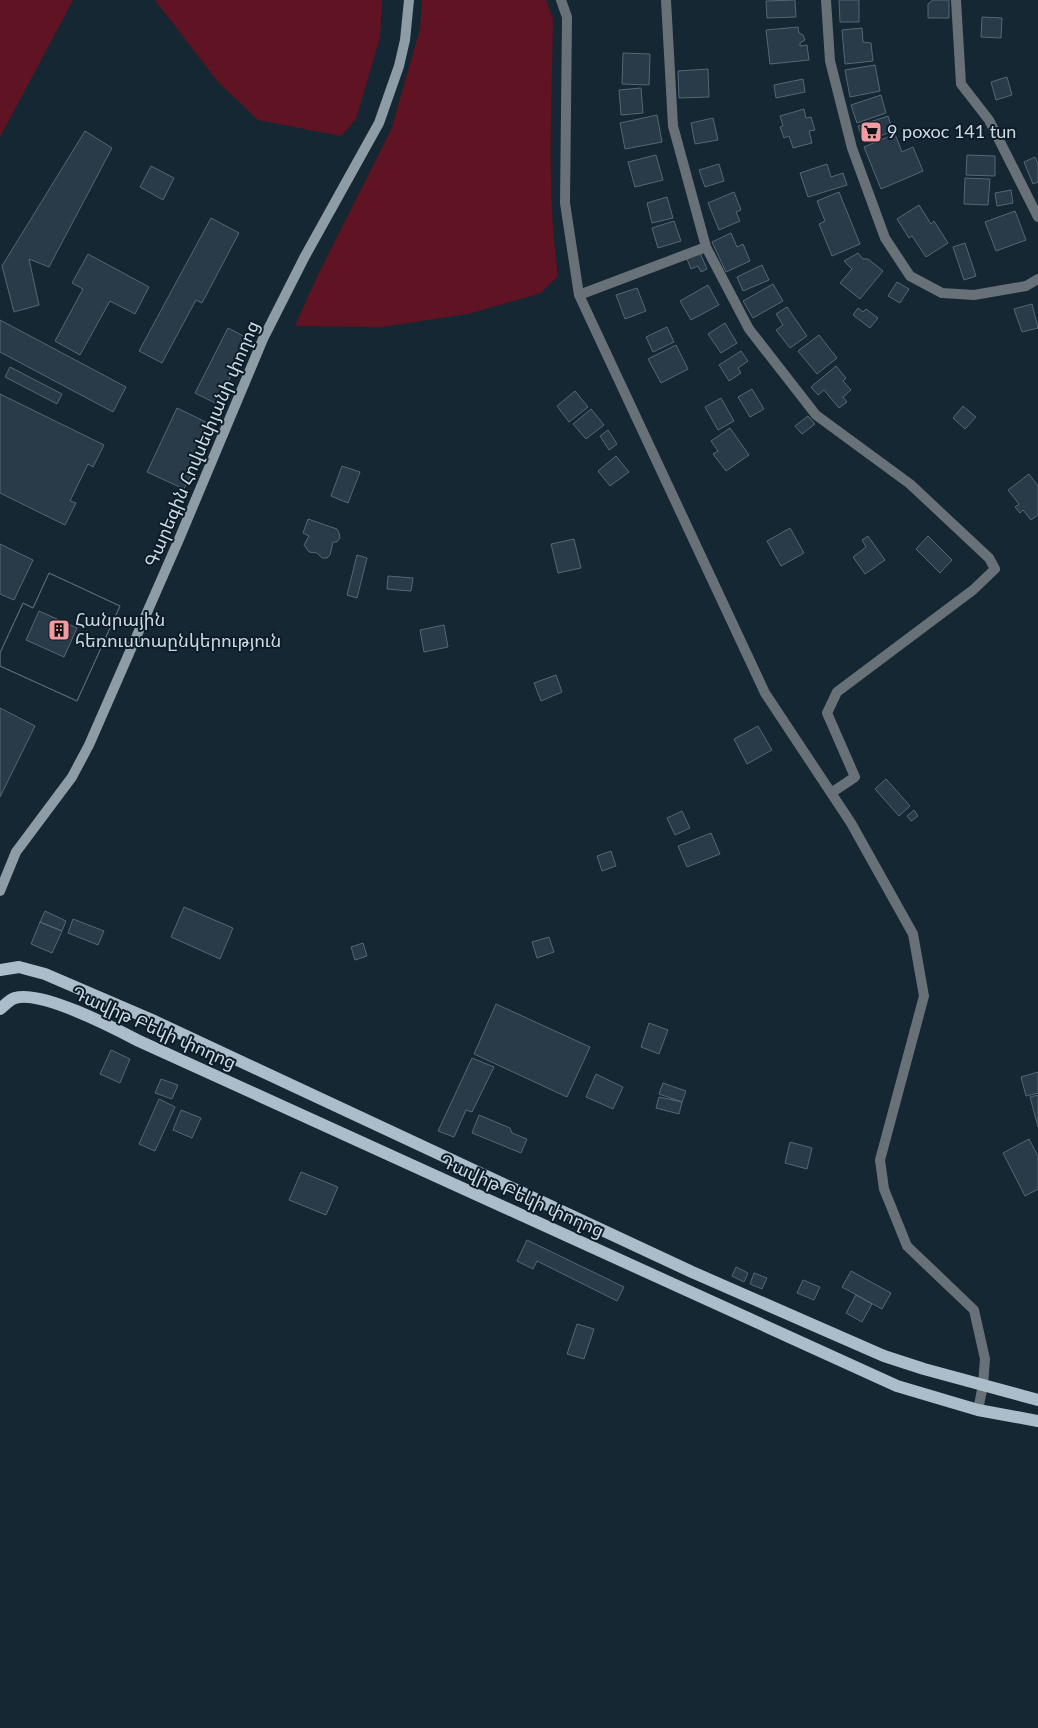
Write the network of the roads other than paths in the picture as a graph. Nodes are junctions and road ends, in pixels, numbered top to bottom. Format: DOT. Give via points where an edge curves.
graph roads {
  1 [pos="409,0"];
  2 [pos="560,0"];
  3 [pos="666,0"];
  4 [pos="826,0"];
  5 [pos="956,0"];
  6 [pos="1038,217"];
  7 [pos="706,247"];
  8 [pos="1038,279"];
  9 [pos="579,295"];
  10 [pos="831,793"];
  11 [pos="0,891"];
  12 [pos="0,970"];
  13 [pos="2,1003"];
  14 [pos="513,1188"];
  15 [pos="504,1208"];
  16 [pos="983,1385"];
  17 [pos="1038,1400"];
  18 [pos="978,1410"];
  19 [pos="1038,1421"];
  1 -- 11 [label="main road, Գարեգին Հովսեփյանի փողոց" via="399,66 379,124 263,339 89,745 72,777 16,852"];
  2 -- 9 [label="street" via="567,17 565,204"];
  3 -- 7 [label="street" via="673,126"];
  4 -- 8 [label="street" via="830,61 852,148 884,238 910,276 942,293 974,295 1026,286"];
  5 -- 6 [label="street" via="961,84 989,120"];
  7 -- 9 [label="street"];
  7 -- 10 [label="street" via="749,329 816,415 910,484 989,558 995,569 973,590 837,692 827,713 855,777"];
  9 -- 10 [label="street" via="765,693"];
  10 -- 16 [label="street" via="913,934 924,996 880,1160 884,1189 907,1246 974,1310 985,1359"];
  12 -- 14 [label="main road, Դավիթ Բեկի փողոց" via="19,967 54,978 152,1020"];
  13 -- 15 [label="main road, Դավիթ Բեկի փողոց" via="28,997 49,1001 98,1020"];
  14 -- 15 [label="main road"];
  14 -- 16 [label="main road, Դավիթ Բեկի փողոց" via="701,1276 875,1352"];
  15 -- 18 [label="main road, Դավիթ Բեկի փողոց" via="897,1386"];
  16 -- 17 [label="main road, Դավիթ Բեկի փողոց"];
  16 -- 18 [label="street"];
  18 -- 19 [label="main road, Դավիթ Բեկի փողոց"];
}
